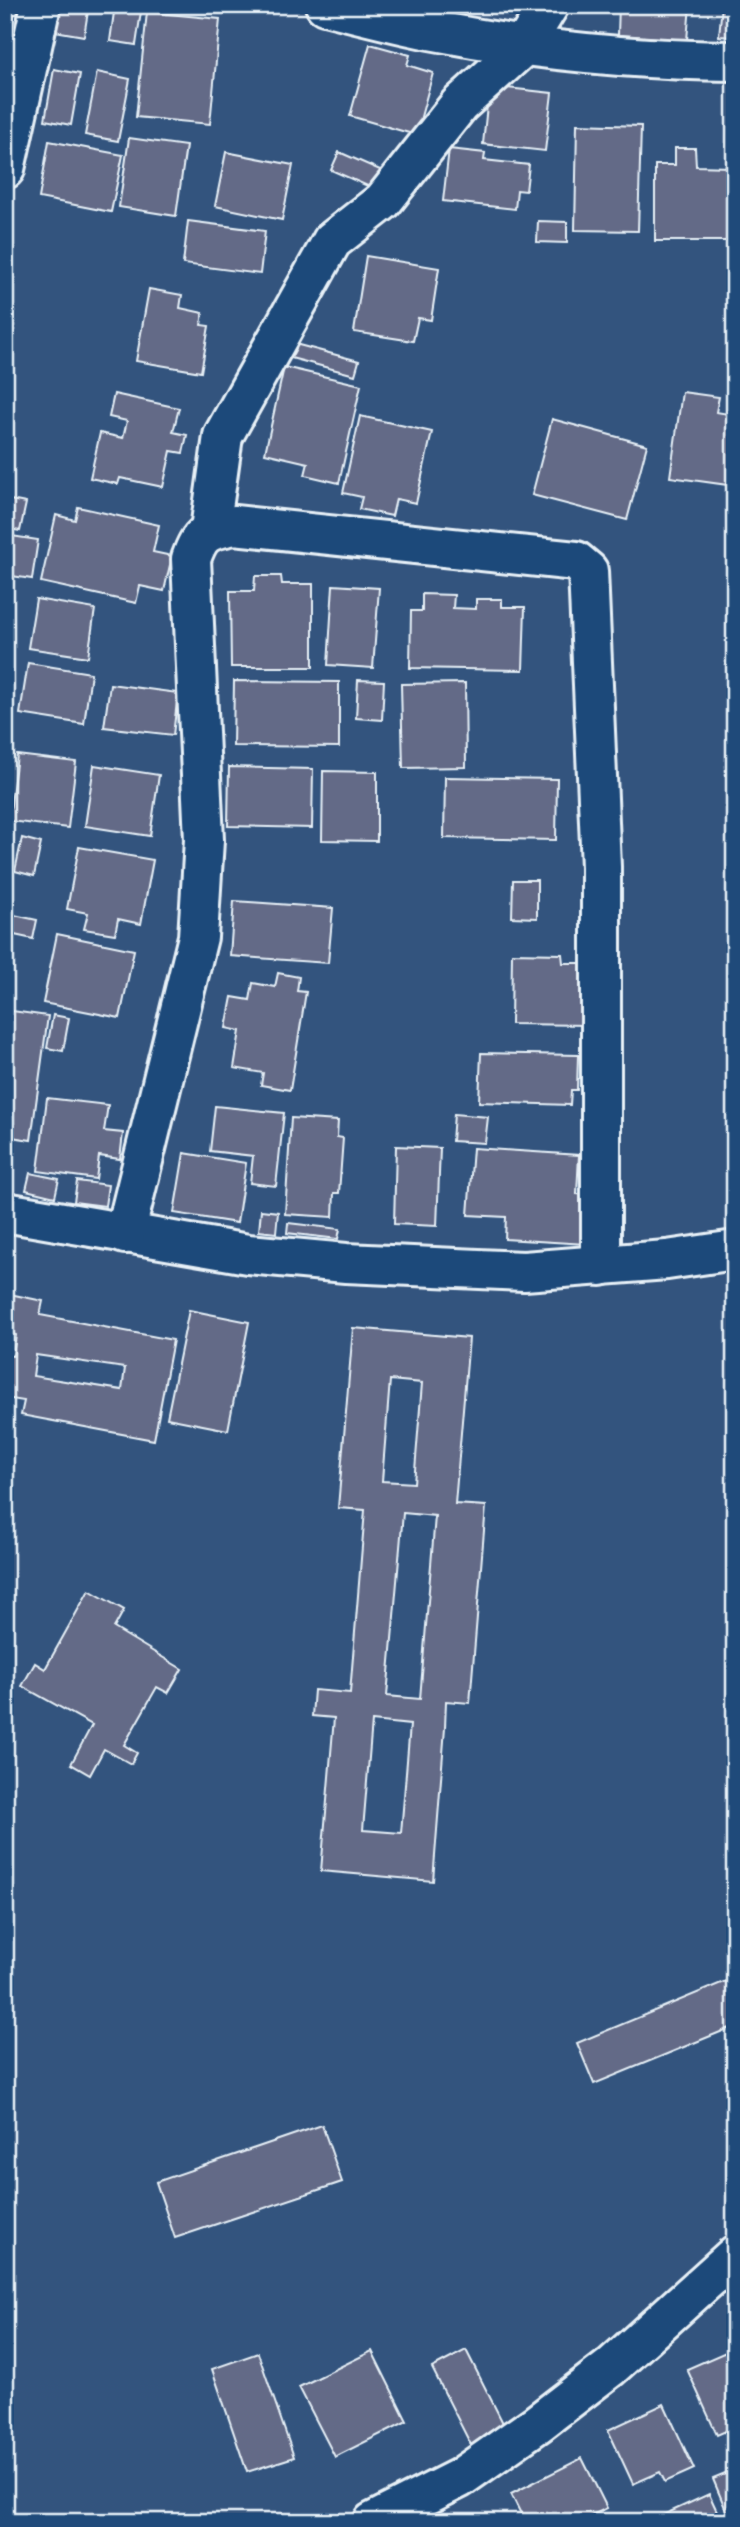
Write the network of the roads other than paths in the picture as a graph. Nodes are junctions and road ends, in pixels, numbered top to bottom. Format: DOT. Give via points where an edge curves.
graph roads {
  1 [pos="41,5"];
  2 [pos="325,5"];
  3 [pos="550,5"];
  4 [pos="524,46"];
  5 [pos="735,61"];
  6 [pos="5,169"];
  7 [pos="210,530"];
  8 [pos="5,1212"];
  9 [pos="125,1234"];
  10 [pos="735,1250"];
  11 [pos="601,1266"];
  12 [pos="735,2255"];
  13 [pos="373,2522"];
  1 -- 6 [label="street"];
  2 -- 4 [label="street" via="428,30"];
  3 -- 4 [label="street"];
  4 -- 5 [label="street" via="661,60"];
  4 -- 7 [label="street" via="459,105 383,201 332,241 223,436"];
  7 -- 9 [label="street" via="198,540 191,559 205,840 198,937"];
  7 -- 11 [label="street" via="234,525 576,561 588,571 601,867"];
  8 -- 9 [label="street"];
  9 -- 11 [label="street" via="248,1254 346,1262 524,1271"];
  10 -- 11 [label="street"];
  12 -- 13 [label="street" via="611,2367 537,2424 460,2478"];
}
